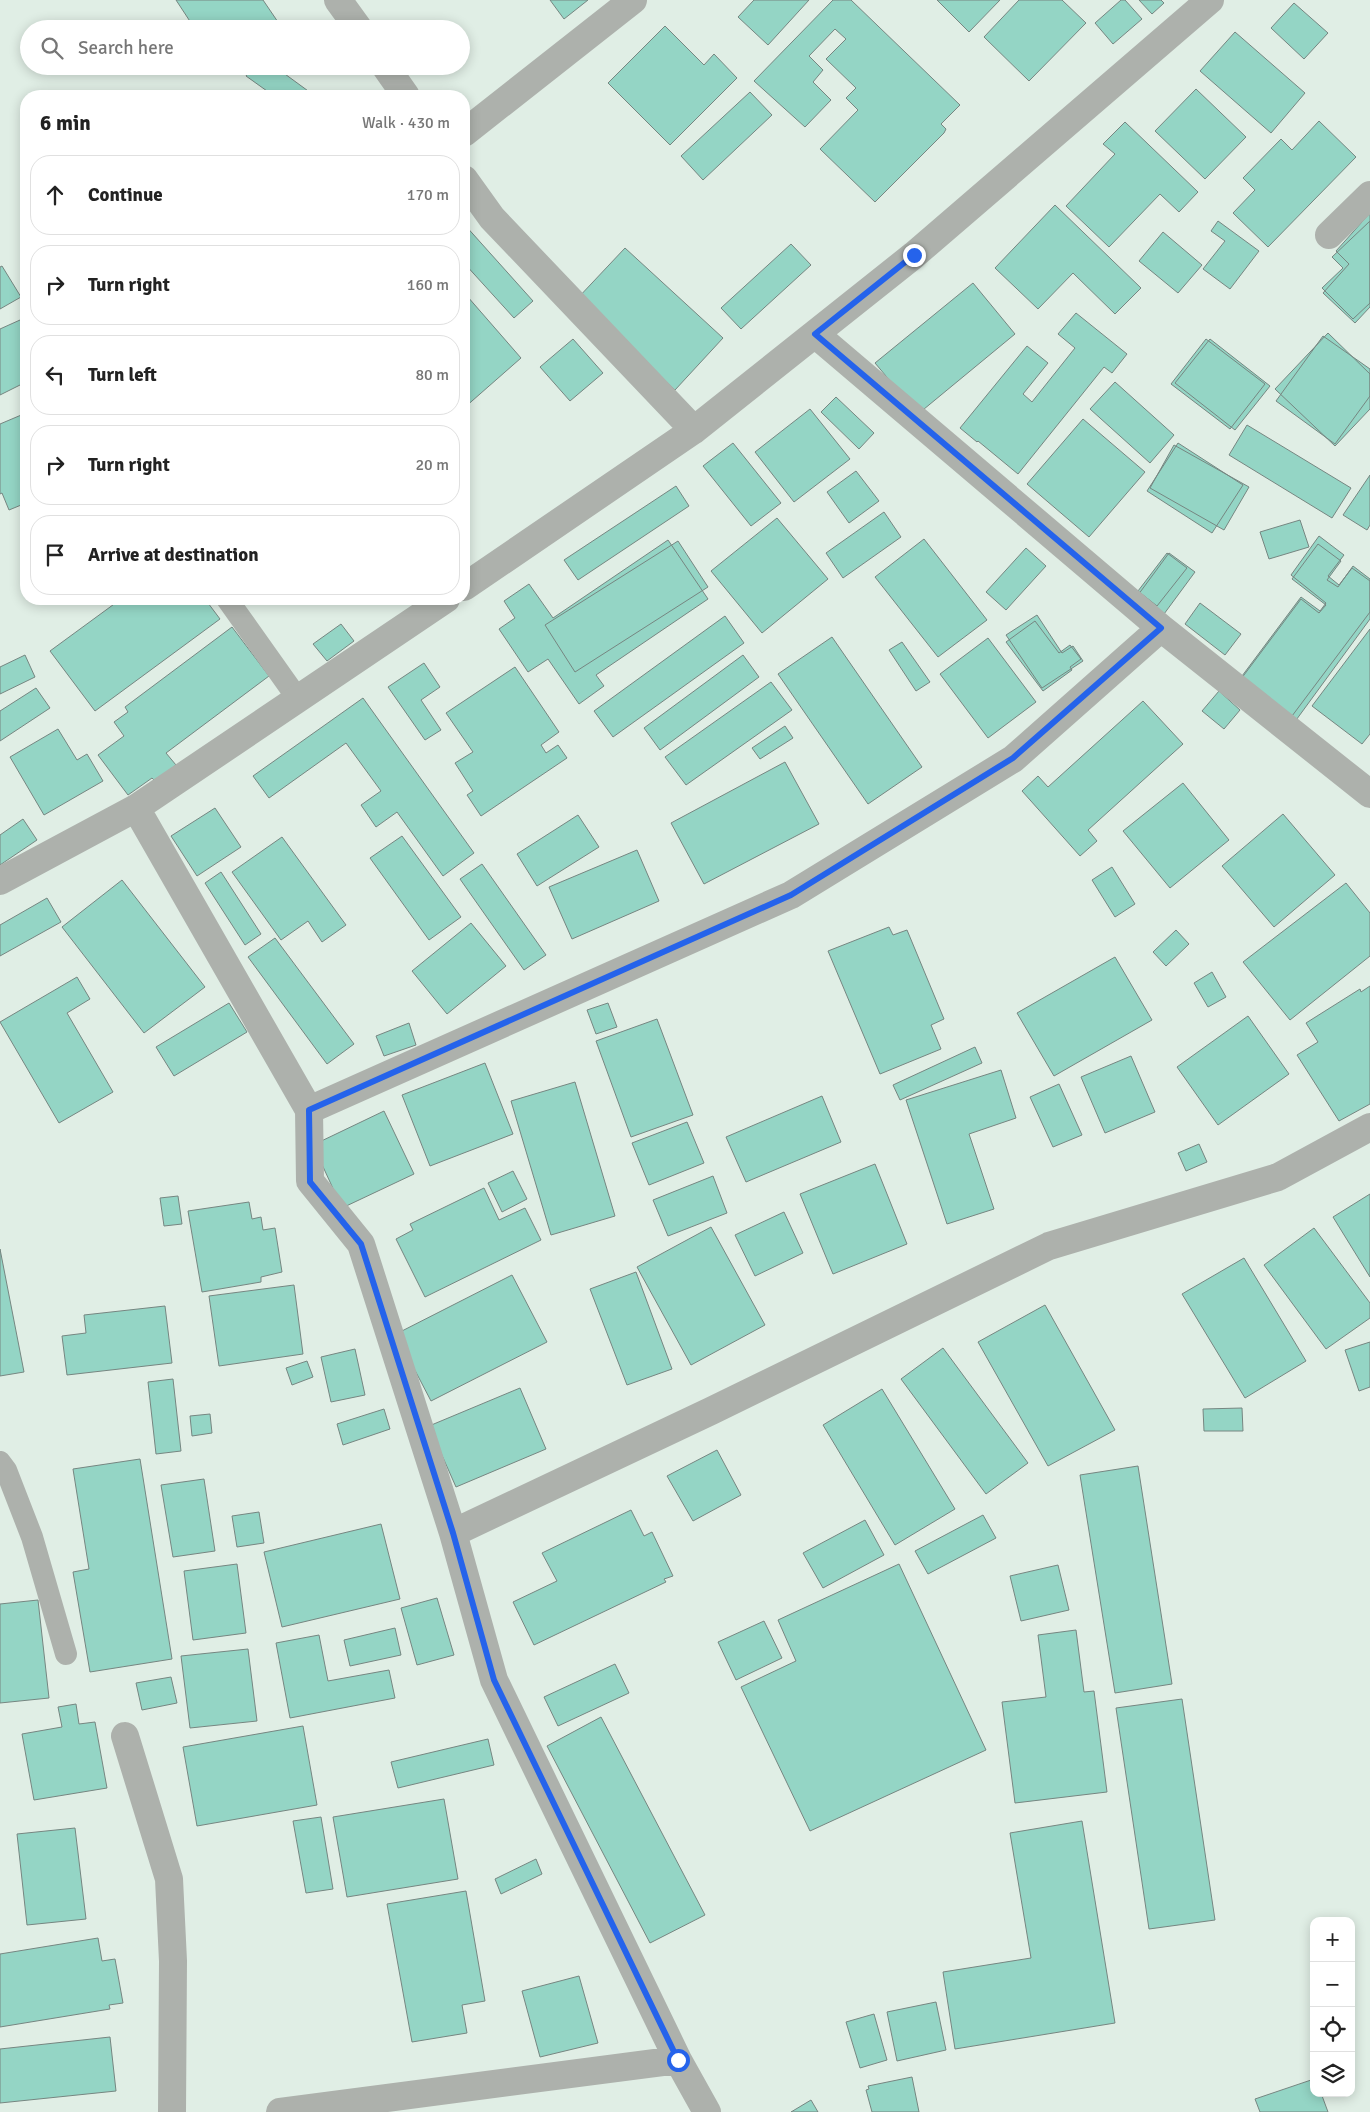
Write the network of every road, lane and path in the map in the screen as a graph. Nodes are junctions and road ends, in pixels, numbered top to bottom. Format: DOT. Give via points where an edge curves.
graph roads {
  1 [pos="338,0"];
  2 [pos="633,0"];
  3 [pos="1210,0"];
  4 [pos="352,20"];
  5 [pos="391,75"];
  6 [pos="402,90"];
  7 [pos="470,128"];
  8 [pos="470,187"];
  9 [pos="1370,195"];
  10 [pos="1329,235"];
  11 [pos="815,334"];
  12 [pos="694,430"];
  13 [pos="470,583"];
  14 [pos="230,605"];
  15 [pos="437,605"];
  16 [pos="1161,628"];
  17 [pos="298,699"];
  18 [pos="1370,794"];
  19 [pos="136,808"];
  20 [pos="0,881"];
  21 [pos="309,1110"];
  22 [pos="1370,1127"];
  23 [pos="0,1462"];
  24 [pos="453,1533"];
  25 [pos="66,1654"];
  26 [pos="125,1736"];
  27 [pos="678,2060"];
  28 [pos="172,2112"];
  29 [pos="280,2112"];
  30 [pos="707,2112"];
  1 -- 4 [label="street"];
  2 -- 7 [label="street"];
  3 -- 11 [label="street" via="914,255"];
  5 -- 6 [label="street"];
  8 -- 12 [label="street" via="492,218"];
  9 -- 10 [label="street"];
  11 -- 12 [label="street"];
  11 -- 16 [label="street"];
  12 -- 13 [label="street"];
  14 -- 17 [label="lane"];
  15 -- 17 [label="street"];
  16 -- 18 [label="street"];
  16 -- 21 [label="street" via="1013,758 791,895"];
  17 -- 19 [label="street"];
  19 -- 20 [label="street"];
  19 -- 21 [label="street"];
  21 -- 24 [label="street" via="310,1182 361,1244"];
  22 -- 24 [label="street" via="1278,1177 1049,1246"];
  23 -- 25 [label="lane" via="32,1537"];
  24 -- 27 [label="street" via="494,1680"];
  26 -- 28 [label="street" via="169,1879 173,1961"];
  27 -- 29 [label="street"];
  27 -- 30 [label="street"];
}
